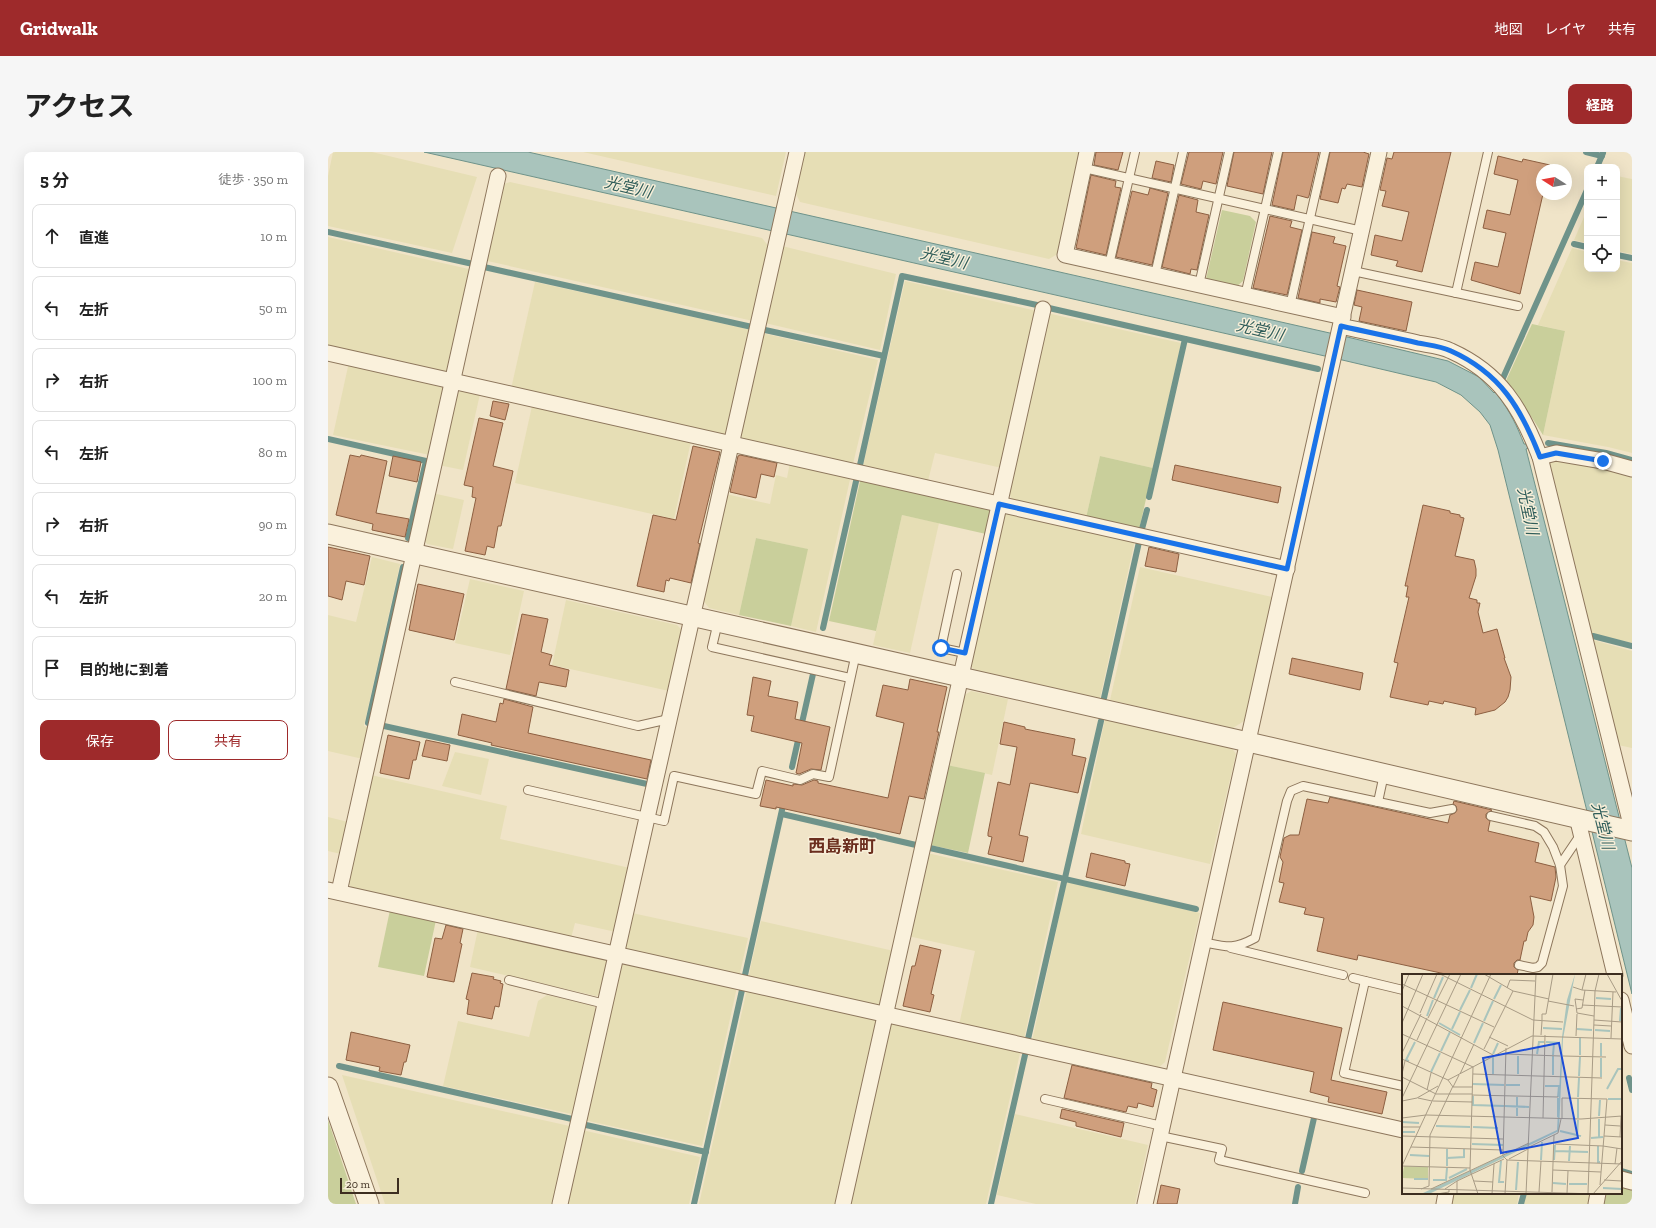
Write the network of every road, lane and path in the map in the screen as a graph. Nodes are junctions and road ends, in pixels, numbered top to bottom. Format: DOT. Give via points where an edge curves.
graph roads {
  1 [pos="797,152"];
  2 [pos="1087,152"];
  3 [pos="1135,152"];
  4 [pos="1183,152"];
  5 [pos="1229,152"];
  6 [pos="1278,152"];
  7 [pos="1325,152"];
  8 [pos="1380,152"];
  9 [pos="1488,152"];
  10 [pos="1084,168"];
  11 [pos="498,176"];
  12 [pos="1129,178"];
  13 [pos="1175,188"];
  14 [pos="1219,198"];
  15 [pos="1265,209"];
  16 [pos="1310,219"];
  17 [pos="1362,231"];
  18 [pos="1109,265"];
  19 [pos="1353,271"];
  20 [pos="1155,275"];
  21 [pos="1199,285"];
  22 [pos="1456,293"];
  23 [pos="1245,296"];
  24 [pos="1290,306"];
  25 [pos="1518,306"];
  26 [pos="1043,309"];
  27 [pos="1342,322"];
  28 [pos="328,353"];
  29 [pos="452,381"];
  30 [pos="731,444"];
  31 [pos="1540,457"];
  32 [pos="1632,469"];
  33 [pos="999,504"];
  34 [pos="328,534"];
  35 [pos="413,554"];
  36 [pos="1287,569"];
  37 [pos="957,574"];
  38 [pos="692,617"];
  39 [pos="718,622"];
  40 [pos="856,653"];
  41 [pos="965,653"];
  42 [pos="960,677"];
  43 [pos="850,678"];
  44 [pos="454,682"];
  45 [pos="669,719"];
  46 [pos="1248,742"];
  47 [pos="1384,773"];
  48 [pos="528,790"];
  49 [pos="1378,802"];
  50 [pos="1452,809"];
  51 [pos="1491,816"];
  52 [pos="647,818"];
  53 [pos="1581,824"];
  54 [pos="1630,830"];
  55 [pos="1560,864"];
  56 [pos="334,891"];
  57 [pos="1203,942"];
  58 [pos="1230,948"];
  59 [pos="616,954"];
  60 [pos="1519,965"];
  61 [pos="1615,974"];
  62 [pos="1343,975"];
  63 [pos="1353,978"];
  64 [pos="509,980"];
  65 [pos="1365,981"];
  66 [pos="1402,990"];
  67 [pos="605,1004"];
  68 [pos="1622,1004"];
  69 [pos="885,1014"];
  70 [pos="1632,1046"];
  71 [pos="1173,1079"];
  72 [pos="1402,1086"];
  73 [pos="328,1087"];
  74 [pos="1045,1099"];
  75 [pos="1402,1130"];
  76 [pos="1161,1131"];
  77 [pos="1622,1180"];
  78 [pos="1632,1182"];
  79 [pos="1365,1193"];
  80 [pos="1446,1194"];
  81 [pos="1598,1194"];
  82 [pos="369,1204"];
  83 [pos="560,1204"];
  84 [pos="843,1204"];
  85 [pos="1145,1204"];
  86 [pos="1444,1204"];
  87 [pos="1596,1204"];
  1 -- 30 [label="street"];
  2 -- 10 [label="street"];
  3 -- 12 [label="lane"];
  4 -- 13 [label="lane"];
  5 -- 14 [label="lane"];
  6 -- 15 [label="lane"];
  7 -- 16 [label="lane"];
  8 -- 17 [label="street"];
  9 -- 22 [label="lane"];
  10 -- 12 [label="lane"];
  10 -- 18 [label="street" via="1065,255"];
  11 -- 29 [label="street"];
  12 -- 13 [label="lane"];
  12 -- 18 [label="lane"];
  13 -- 14 [label="lane"];
  13 -- 20 [label="lane"];
  14 -- 15 [label="lane"];
  14 -- 21 [label="lane"];
  15 -- 16 [label="lane"];
  15 -- 23 [label="lane"];
  16 -- 17 [label="lane"];
  16 -- 24 [label="lane"];
  17 -- 19 [label="street"];
  18 -- 20 [label="street"];
  19 -- 22 [label="lane"];
  19 -- 27 [label="street"];
  20 -- 21 [label="street"];
  21 -- 23 [label="street"];
  22 -- 25 [label="lane"];
  23 -- 24 [label="street"];
  24 -- 27 [label="street"];
  26 -- 33 [label="street"];
  27 -- 31 [label="street" via="1450,350 1478,366 1515,402 1530,430"];
  27 -- 36 [label="street"];
  28 -- 29 [label="street"];
  29 -- 30 [label="street"];
  29 -- 35 [label="street"];
  30 -- 33 [label="street"];
  30 -- 38 [label="street"];
  31 -- 32 [label="street" via="1556,453"];
  31 -- 54 [label="street"];
  33 -- 36 [label="street"];
  33 -- 41 [label="street"];
  34 -- 35 [label="street"];
  35 -- 38 [label="street"];
  35 -- 56 [label="street"];
  36 -- 46 [label="street"];
  37 -- 41 [label="lane" via="941,648"];
  38 -- 39 [label="street"];
  38 -- 45 [label="street"];
  39 -- 40 [label="street"];
  39 -- 43 [label="lane" via="712,647"];
  40 -- 42 [label="street"];
  40 -- 43 [label="lane"];
  41 -- 42 [label="street"];
  42 -- 46 [label="street"];
  42 -- 69 [label="street"];
  43 -- 52 [label="lane" via="828,777 813,774 800,780 762,771 756,794 674,776 664,822"];
  44 -- 45 [label="lane" via="638,726"];
  45 -- 52 [label="street"];
  46 -- 47 [label="street"];
  46 -- 57 [label="street"];
  47 -- 49 [label="lane"];
  47 -- 53 [label="street"];
  48 -- 52 [label="lane"];
  49 -- 50 [label="lane" via="1430,814"];
  49 -- 58 [label="lane" via="1303,786 1291,791 1255,938"];
  51 -- 55 [label="lane" via="1535,826 1544,832"];
  52 -- 59 [label="street"];
  53 -- 54 [label="street"];
  53 -- 55 [label="lane"];
  53 -- 61 [label="street"];
  55 -- 60 [label="lane" via="1563,886 1542,963 1533,968"];
  56 -- 59 [label="street"];
  57 -- 58 [label="lane"];
  57 -- 71 [label="street"];
  58 -- 62 [label="lane"];
  59 -- 67 [label="street"];
  59 -- 69 [label="street"];
  63 -- 65 [label="lane"];
  64 -- 67 [label="lane"];
  65 -- 66 [label="lane"];
  65 -- 72 [label="lane" via="1344,1073"];
  67 -- 83 [label="street"];
  68 -- 70 [label="street"];
  69 -- 71 [label="street"];
  69 -- 84 [label="street"];
  71 -- 75 [label="street"];
  71 -- 76 [label="street"];
  73 -- 82 [label="street"];
  74 -- 76 [label="lane"];
  76 -- 79 [label="lane" via="1222,1149 1219,1160"];
  76 -- 85 [label="street"];
  77 -- 78 [label="street"];
  80 -- 86 [label="street"];
  81 -- 87 [label="street"];
}
